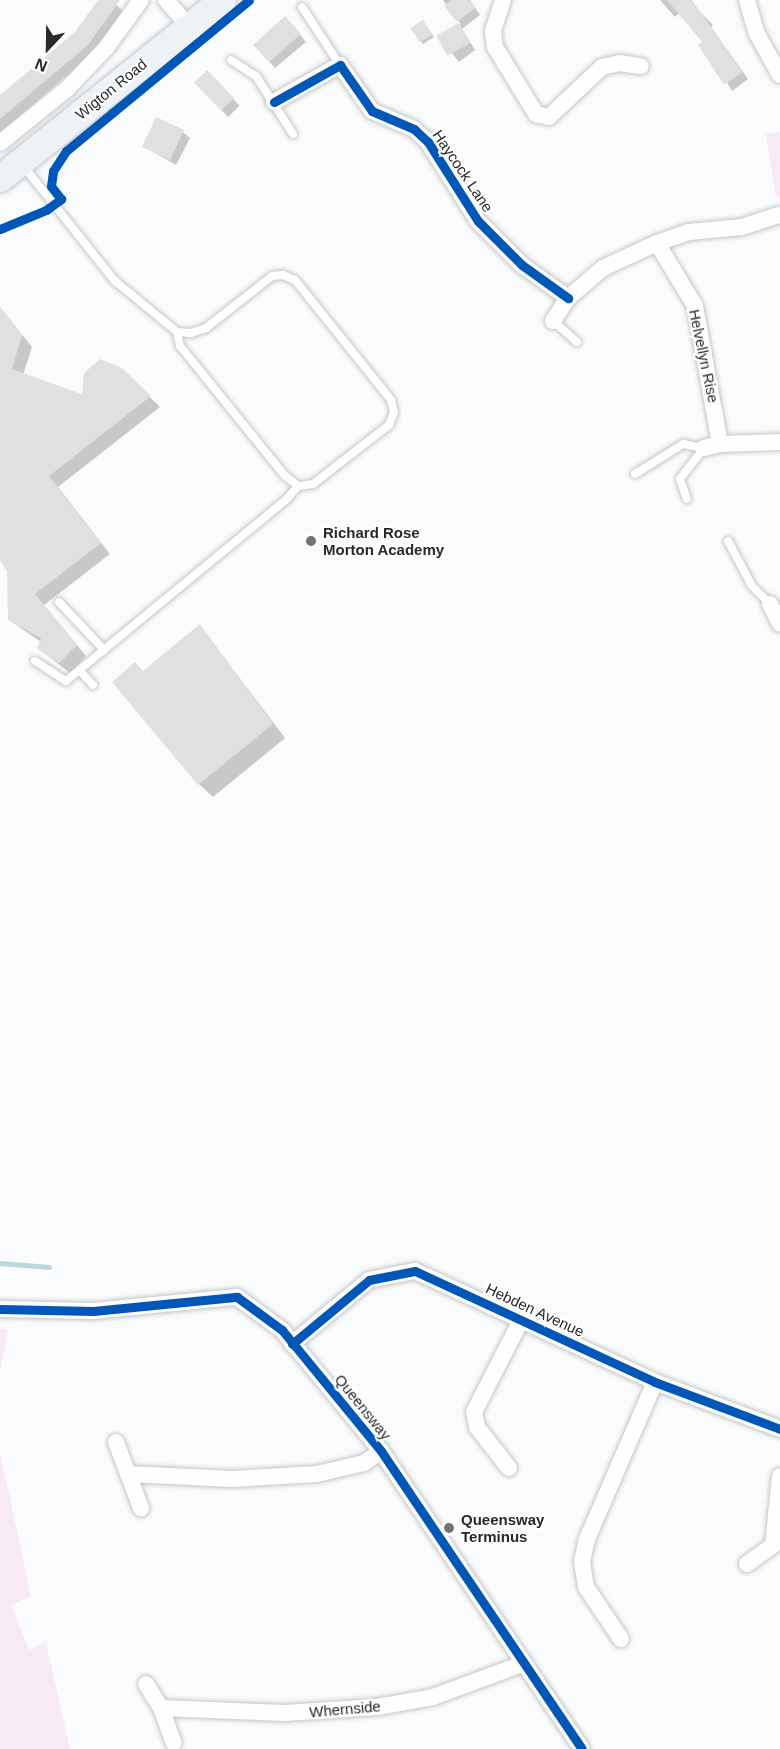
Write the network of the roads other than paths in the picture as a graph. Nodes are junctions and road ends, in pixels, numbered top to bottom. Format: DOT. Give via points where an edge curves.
graph roads {
  1 [pos="141,0"];
  2 [pos="166,0"];
  3 [pos="222,0"];
  4 [pos="503,0"];
  5 [pos="747,0"];
  6 [pos="302,7"];
  7 [pos="189,26"];
  8 [pos="231,60"];
  9 [pos="777,64"];
  10 [pos="340,65"];
  11 [pos="641,66"];
  12 [pos="274,102"];
  13 [pos="293,134"];
  14 [pos="0,143"];
  15 [pos="10,170"];
  16 [pos="780,216"];
  17 [pos="657,243"];
  18 [pos="567,298"];
  19 [pos="553,321"];
  20 [pos="177,332"];
  21 [pos="577,342"];
  22 [pos="780,442"];
  23 [pos="720,444"];
  24 [pos="704,448"];
  25 [pos="635,474"];
  26 [pos="298,486"];
  27 [pos="687,499"];
  28 [pos="728,541"];
  29 [pos="59,602"];
  30 [pos="770,604"];
  31 [pos="780,624"];
  32 [pos="104,650"];
  33 [pos="35,660"];
  34 [pos="80,671"];
  35 [pos="93,685"];
  36 [pos="0,1309"];
  37 [pos="521,1320"];
  38 [pos="292,1344"];
  39 [pos="655,1382"];
  40 [pos="780,1429"];
  41 [pos="116,1442"];
  42 [pos="381,1451"];
  43 [pos="509,1468"];
  44 [pos="128,1473"];
  45 [pos="780,1476"];
  46 [pos="141,1509"];
  47 [pos="747,1564"];
  48 [pos="621,1639"];
  49 [pos="522,1664"];
  50 [pos="146,1684"];
  51 [pos="161,1708"];
  52 [pos="174,1743"];
  53 [pos="582,1749"];
  1 -- 14 [label="street, Wigton Road" via="106,48 67,89"];
  2 -- 7 [label="street"];
  3 -- 7 [label="main road, Wigton Road"];
  4 -- 11 [label="street" via="493,31 495,47 536,114 549,117 602,67 619,63"];
  5 -- 9 [label="street"];
  6 -- 10 [label="lane"];
  7 -- 15 [label="main road, Wigton Road"];
  8 -- 12 [label="lane" via="256,76"];
  10 -- 12 [label="street"];
  10 -- 18 [label="street, Haycock Lane" via="372,111 414,129 428,142 478,221 522,265"];
  12 -- 13 [label="lane"];
  15 -- 20 [label="lane" via="115,281"];
  16 -- 17 [label="street" via="742,227 689,232"];
  17 -- 18 [label="street" via="603,268"];
  17 -- 23 [label="street, Helvellyn Rise" via="695,306"];
  18 -- 19 [label="street"];
  19 -- 21 [label="lane"];
  20 -- 26 [label="lane" via="180,346 285,476"];
  20 -- 26 [label="lane" via="206,328 272,276 283,275 295,280 391,400 394,412 389,425 313,484"];
  22 -- 23 [label="street"];
  23 -- 24 [label="street"];
  24 -- 25 [label="lane" via="682,444"];
  24 -- 27 [label="lane" via="680,479"];
  26 -- 32 [label="lane"];
  28 -- 30 [label="lane" via="752,586"];
  29 -- 32 [label="lane"];
  30 -- 31 [label="street"];
  32 -- 34 [label="lane"];
  33 -- 34 [label="lane" via="66,681"];
  34 -- 35 [label="lane"];
  36 -- 38 [label="street, Queensway" via="93,1311 237,1297 282,1330"];
  37 -- 38 [label="street, Hebden Avenue" via="415,1271 392,1273 369,1280"];
  37 -- 39 [label="street, Hebden Avenue"];
  37 -- 43 [label="street" via="474,1412 477,1427"];
  38 -- 42 [label="street, Queensway"];
  39 -- 40 [label="street, Hebden Avenue"];
  39 -- 48 [label="street" via="587,1539 582,1561 586,1587"];
  41 -- 44 [label="street"];
  42 -- 44 [label="street" via="364,1462 317,1474 231,1479"];
  42 -- 49 [label="street, Queensway"];
  44 -- 46 [label="street"];
  45 -- 47 [label="street" via="773,1545"];
  49 -- 51 [label="street, Whernside" via="433,1697 377,1707 284,1713"];
  49 -- 53 [label="street, Queensway"];
  50 -- 51 [label="street"];
  51 -- 52 [label="street"];
}
